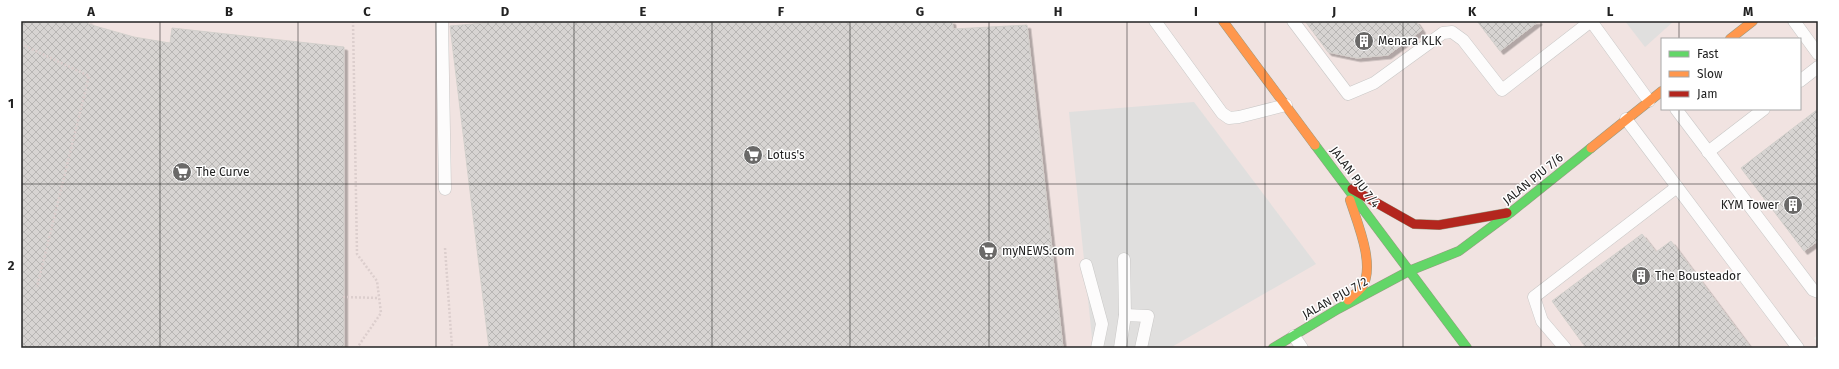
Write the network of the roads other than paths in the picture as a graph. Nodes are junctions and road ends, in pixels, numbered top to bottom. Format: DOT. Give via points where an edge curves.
graph roads {
  1 [pos="442,21"];
  2 [pos="1156,21"];
  3 [pos="1224,21"];
  4 [pos="1293,21"];
  5 [pos="1591,21"];
  6 [pos="1753,21"];
  7 [pos="1794,21"];
  8 [pos="1731,38"];
  9 [pos="1818,54"];
  10 [pos="1818,67"];
  11 [pos="1801,80"];
  12 [pos="1661,92"];
  13 [pos="1649,101"];
  14 [pos="1286,105"];
  15 [pos="1677,110"];
  16 [pos="1763,110"];
  17 [pos="1626,119"];
  18 [pos="1708,152"];
  19 [pos="1345,185"];
  20 [pos="1678,187"];
  21 [pos="445,189"];
  22 [pos="1510,213"];
  23 [pos="1124,259"];
  24 [pos="1086,265"];
  25 [pos="1409,271"];
  26 [pos="1818,292"];
  27 [pos="1338,309"];
  28 [pos="1125,315"];
  29 [pos="1294,336"];
  30 [pos="1097,348"];
  31 [pos="1120,348"];
  32 [pos="1141,348"];
  33 [pos="1273,348"];
  34 [pos="1302,348"];
  35 [pos="1467,348"];
  36 [pos="1565,348"];
  37 [pos="1798,348"];
  1 -- 21 [label="lane"];
  2 -- 14 [label="lane" via="1222,113 1229,118"];
  3 -- 14 [label="street, JALAN PJU 7/4"];
  4 -- 5 [label="lane" via="1348,94 1374,83 1443,33 1452,32 1463,40 1502,90"];
  5 -- 13 [label="lane"];
  6 -- 8 [label="street"];
  7 -- 9 [label="lane"];
  10 -- 11 [label="lane"];
  12 -- 13 [label="street, JALAN PJU 7/6"];
  13 -- 17 [label="street, JALAN PJU 7/6"];
  14 -- 19 [label="street, JALAN PJU 7/4"];
  15 -- 18 [label="lane"];
  16 -- 18 [label="lane"];
  17 -- 20 [label="lane"];
  17 -- 22 [label="street, JALAN PJU 7/6"];
  18 -- 26 [label="lane" via="1813,290"];
  19 -- 22 [label="street" via="1414,224 1439,224"];
  19 -- 25 [label="street, JALAN PJU 7/4"];
  19 -- 27 [label="street" via="1366,253 1367,269 1363,286"];
  20 -- 36 [label="lane" via="1534,297 1542,321"];
  20 -- 37 [label="lane"];
  22 -- 25 [label="street, JALAN PJU 7/6" via="1459,251"];
  23 -- 28 [label="lane"];
  24 -- 30 [label="lane" via="1102,324"];
  25 -- 27 [label="street, JALAN PJU 7/2"];
  25 -- 35 [label="street, JALAN PJU 7/4"];
  27 -- 29 [label="street, JALAN PJU 7/2"];
  28 -- 31 [label="lane"];
  28 -- 32 [label="lane" via="1148,316"];
  29 -- 33 [label="street, JALAN PJU 7/2"];
  29 -- 34 [label="lane"];
}
